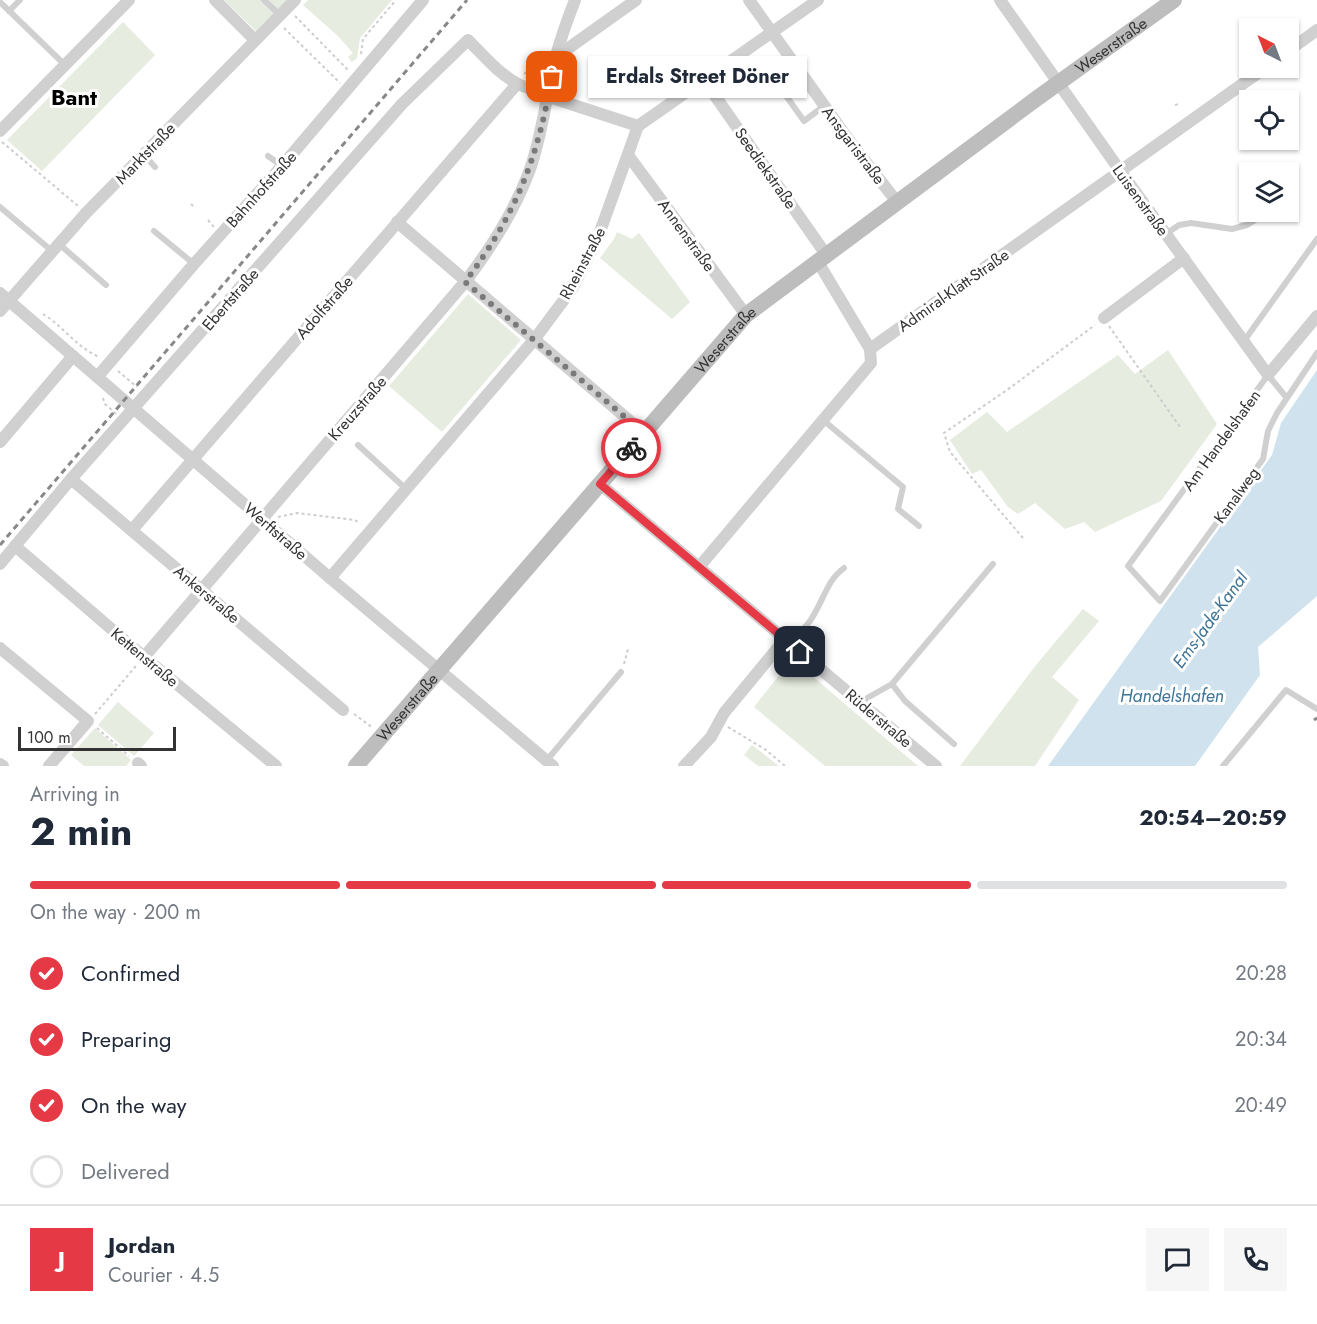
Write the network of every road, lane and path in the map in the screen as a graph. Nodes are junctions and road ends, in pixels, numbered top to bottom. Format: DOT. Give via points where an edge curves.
graph roads {
  1 [pos="20,0"];
  2 [pos="129,0"];
  3 [pos="215,0"];
  4 [pos="264,0"];
  5 [pos="423,0"];
  6 [pos="575,0"];
  7 [pos="636,0"];
  8 [pos="749,0"];
  9 [pos="818,0"];
  10 [pos="1000,0"];
  11 [pos="1174,0"];
  12 [pos="0,2"];
  13 [pos="9,11"];
  14 [pos="284,11"];
  15 [pos="1317,30"];
  16 [pos="772,33"];
  17 [pos="255,40"];
  18 [pos="1299,43"];
  19 [pos="556,57"];
  20 [pos="795,64"];
  21 [pos="65,65"];
  22 [pos="356,78"];
  23 [pos="1251,78"];
  24 [pos="704,80"];
  25 [pos="1059,83"];
  26 [pos="518,84"];
  27 [pos="346,90"];
  28 [pos="549,97"];
  29 [pos="824,106"];
  30 [pos="638,126"];
  31 [pos="0,131"];
  32 [pos="0,140"];
  33 [pos="143,154"];
  34 [pos="628,155"];
  35 [pos="268,156"];
  36 [pos="282,166"];
  37 [pos="155,167"];
  38 [pos="1121,172"];
  39 [pos="897,201"];
  40 [pos="191,204"];
  41 [pos="0,207"];
  42 [pos="195,208"];
  43 [pos="86,213"];
  44 [pos="397,222"];
  45 [pos="1252,222"];
  46 [pos="154,231"];
  47 [pos="1166,234"];
  48 [pos="1316,243"];
  49 [pos="56,247"];
  50 [pos="1184,258"];
  51 [pos="822,259"];
  52 [pos="194,264"];
  53 [pos="465,282"];
  54 [pos="106,285"];
  55 [pos="4,297"];
  56 [pos="0,311"];
  57 [pos="746,315"];
  58 [pos="1317,316"];
  59 [pos="1104,318"];
  60 [pos="534,340"];
  61 [pos="1244,342"];
  62 [pos="870,349"];
  63 [pos="1317,353"];
  64 [pos="74,356"];
  65 [pos="109,364"];
  66 [pos="1268,375"];
  67 [pos="98,376"];
  68 [pos="146,394"];
  69 [pos="1286,397"];
  70 [pos="134,407"];
  71 [pos="823,420"];
  72 [pos="1180,427"];
  73 [pos="644,433"];
  74 [pos="0,442"];
  75 [pos="358,445"];
  76 [pos="194,459"];
  77 [pos="71,479"];
  78 [pos="600,484"];
  79 [pos="405,488"];
  80 [pos="261,518"];
  81 [pos="278,526"];
  82 [pos="919,526"];
  83 [pos="132,530"];
  84 [pos="369,531"];
  85 [pos="1023,538"];
  86 [pos="15,546"];
  87 [pos="0,564"];
  88 [pos="993,564"];
  89 [pos="699,567"];
  90 [pos="844,568"];
  91 [pos="330,578"];
  92 [pos="202,589"];
  93 [pos="1160,601"];
  94 [pos="785,639"];
  95 [pos="0,648"];
  96 [pos="628,649"];
  97 [pos="144,657"];
  98 [pos="439,671"];
  99 [pos="621,672"];
  100 [pos="891,684"];
  101 [pos="860,702"];
  102 [pos="1317,709"];
  103 [pos="343,710"];
  104 [pos="88,721"];
  105 [pos="718,723"];
  106 [pos="382,736"];
  107 [pos="954,744"];
  108 [pos="550,763"];
  109 [pos="140,765"];
  110 [pos="49,766"];
  111 [pos="276,766"];
  112 [pos="356,766"];
  113 [pos="684,766"];
  114 [pos="785,766"];
  115 [pos="936,766"];
  116 [pos="1223,766"];
  1 -- 13 [label="lane"];
  2 -- 21 [label="street"];
  3 -- 17 [label="street"];
  4 -- 14 [label="lane"];
  5 -- 22 [label="street, Bahnhofstraße"];
  6 -- 19 [label="street, Kreuzstraße"];
  7 -- 19 [label="street"];
  8 -- 16 [label="street, Ansgaristraße"];
  9 -- 16 [label="street"];
  10 -- 25 [label="street, Luisenstraße"];
  11 -- 25 [label="street, Weserstraße"];
  12 -- 13 [label="lane"];
  13 -- 21 [label="lane"];
  14 -- 17 [label="street, Marktstraße"];
  14 -- 22 [label="path"];
  14 -- 27 [label="path"];
  15 -- 18 [label="street"];
  16 -- 20 [label="street, Ansgaristraße"];
  16 -- 24 [label="street"];
  17 -- 33 [label="street, Marktstraße"];
  19 -- 26 [label="path" via="549,55 520,78"];
  19 -- 28 [label="street, Kreuzstraße"];
  20 -- 29 [label="street, Ansgaristraße"];
  20 -- 29 [label="lane" via="774,79 804,121"];
  21 -- 31 [label="street"];
  22 -- 27 [label="street, Bahnhofstraße"];
  23 -- 38 [label="street, Admiral-Klatt-Straße"];
  24 -- 30 [label="street"];
  24 -- 51 [label="street, Seediekstraße"];
  25 -- 38 [label="street, Luisenstraße"];
  25 -- 39 [label="street, Weserstraße"];
  26 -- 28 [label="street"];
  26 -- 44 [label="street, Adolfstraße"];
  26 -- 68 [label="street, Ebertstraße" via="468,40 402,104"];
  27 -- 36 [label="street, Bahnhofstraße"];
  28 -- 30 [label="street"];
  28 -- 53 [label="street, Kreuzstraße" via="519,196 487,253"];
  29 -- 39 [label="street, Ansgaristraße"];
  30 -- 34 [label="street, Rheinstraße"];
  32 -- 43 [label="path"];
  33 -- 37 [label="lane"];
  33 -- 43 [label="street, Marktstraße"];
  34 -- 57 [label="street, Annenstraße"];
  34 -- 60 [label="street, Rheinstraße" via="597,240 578,279"];
  35 -- 36 [label="lane"];
  36 -- 52 [label="street, Bahnhofstraße"];
  38 -- 47 [label="street, Luisenstraße"];
  38 -- 62 [label="street, Admiral-Klatt-Straße"];
  39 -- 51 [label="street, Weserstraße"];
  40 -- 42 [label="path"];
  41 -- 49 [label="lane"];
  43 -- 49 [label="street, Marktstraße"];
  44 -- 53 [label="street"];
  44 -- 76 [label="street, Adolfstraße"];
  45 -- 47 [label="lane" via="1232,229 1191,223 1179,225"];
  46 -- 52 [label="lane"];
  47 -- 50 [label="street, Luisenstraße"];
  48 -- 61 [label="lane"];
  49 -- 54 [label="lane"];
  49 -- 55 [label="street, Marktstraße"];
  50 -- 59 [label="street"];
  50 -- 61 [label="street, Luisenstraße"];
  51 -- 57 [label="street, Weserstraße"];
  51 -- 62 [label="street, Seediekstraße"];
  52 -- 65 [label="street, Bahnhofstraße"];
  53 -- 60 [label="street"];
  53 -- 80 [label="street, Kreuzstraße"];
  55 -- 56 [label="street, Marktstraße"];
  55 -- 64 [label="street, Werftstraße"];
  57 -- 73 [label="street, Weserstraße"];
  58 -- 66 [label="street, Am Handelshafen"];
  59 -- 72 [label="path"];
  59 -- 85 [label="path" via="944,434 950,452"];
  60 -- 73 [label="street"];
  60 -- 79 [label="street, Rheinstraße"];
  61 -- 66 [label="street, Luisenstraße"];
  62 -- 71 [label="street" via="872,363"];
  63 -- 69 [label="lane, Kanalweg"];
  64 -- 67 [label="street, Werftstraße"];
  64 -- 74 [label="street"];
  65 -- 67 [label="street, Bahnhofstraße"];
  65 -- 68 [label="path"];
  66 -- 69 [label="lane, Luisenstraße"];
  66 -- 93 [label="lane, Am Handelshafen" via="1128,566"];
  67 -- 70 [label="street, Werftstraße"];
  68 -- 70 [label="street, Ebertstraße"];
  69 -- 93 [label="lane, Kanalweg" via="1268,431 1263,459"];
  70 -- 76 [label="street, Werftstraße"];
  70 -- 77 [label="street, Ebertstraße"];
  71 -- 82 [label="lane" via="903,487 898,508"];
  71 -- 89 [label="street"];
  73 -- 78 [label="street, Weserstraße"];
  75 -- 79 [label="lane"];
  76 -- 80 [label="street, Werftstraße"];
  76 -- 83 [label="street, Adolfstraße"];
  77 -- 83 [label="street, Ankerstraße"];
  77 -- 86 [label="street, Ebertstraße"];
  78 -- 89 [label="street, Rüderstraße"];
  78 -- 98 [label="street, Weserstraße"];
  79 -- 84 [label="street, Rheinstraße"];
  80 -- 91 [label="street, Werftstraße"];
  80 -- 92 [label="street, Kreuzstraße"];
  81 -- 84 [label="path" via="278,517 297,513 355,520"];
  83 -- 92 [label="street, Ankerstraße"];
  84 -- 91 [label="street, Rheinstraße"];
  86 -- 87 [label="street, Ebertstraße"];
  86 -- 97 [label="street, Kettenstraße"];
  88 -- 100 [label="lane"];
  89 -- 94 [label="street, Rüderstraße"];
  90 -- 94 [label="lane" via="831,581 814,617 795,637"];
  91 -- 98 [label="street, Werftstraße"];
  92 -- 97 [label="street, Kreuzstraße"];
  92 -- 103 [label="street, Ankerstraße"];
  94 -- 101 [label="street, Rüderstraße"];
  94 -- 105 [label="street"];
  95 -- 104 [label="street"];
  96 -- 99 [label="path"];
  97 -- 104 [label="path"];
  97 -- 111 [label="street, Kettenstraße"];
  98 -- 106 [label="street, Weserstraße"];
  98 -- 108 [label="street, Werftstraße"];
  99 -- 108 [label="lane"];
  100 -- 101 [label="lane"];
  100 -- 107 [label="lane"];
  101 -- 115 [label="street, Rüderstraße"];
  102 -- 116 [label="lane" via="1286,690"];
  103 -- 106 [label="path" via="357,714"];
  104 -- 109 [label="path"];
  104 -- 110 [label="street"];
  105 -- 113 [label="street"];
  105 -- 114 [label="path" via="738,732"];
  106 -- 112 [label="street, Weserstraße"];
}
